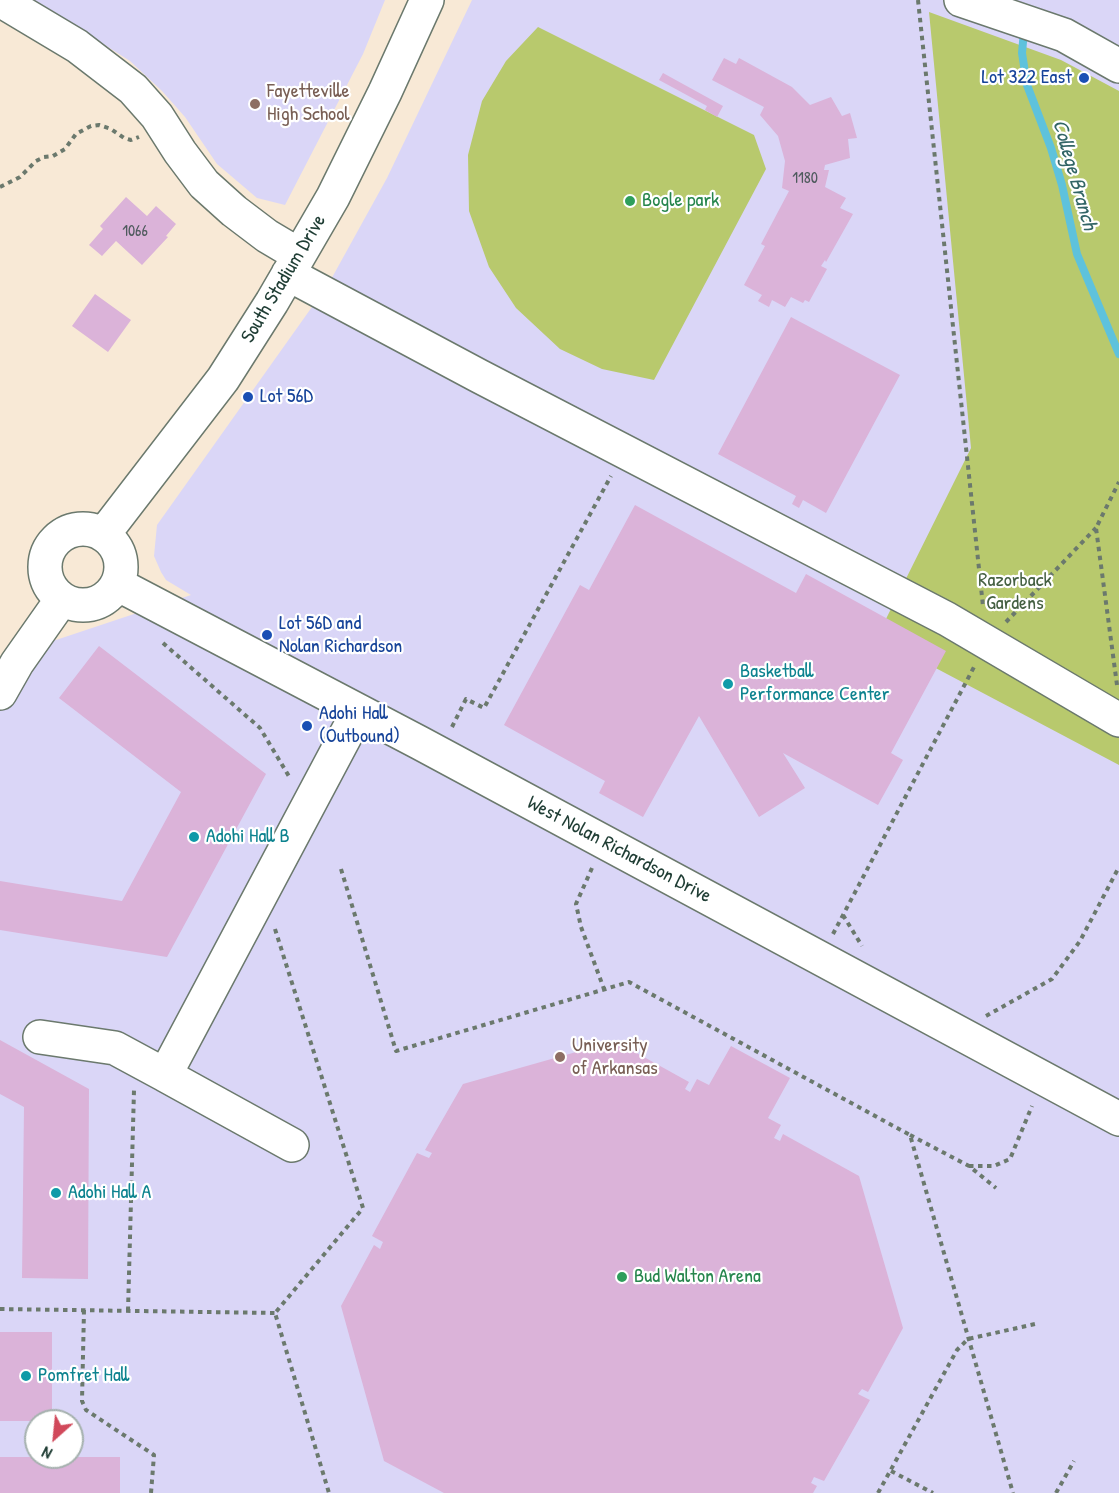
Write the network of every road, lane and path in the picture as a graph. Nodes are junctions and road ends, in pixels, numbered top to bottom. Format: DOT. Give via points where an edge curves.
graph roads {
  1 [pos="0,0"];
  2 [pos="427,0"];
  3 [pos="918,0"];
  4 [pos="966,2"];
  5 [pos="1119,66"];
  6 [pos="164,127"];
  7 [pos="0,187"];
  8 [pos="294,264"];
  9 [pos="624,452"];
  10 [pos="1119,482"];
  11 [pos="1096,528"];
  12 [pos="103,535"];
  13 [pos="117,584"];
  14 [pos="62,599"];
  15 [pos="158,639"];
  16 [pos="987,642"];
  17 [pos="0,693"];
  18 [pos="1118,704"];
  19 [pos="358,712"];
  20 [pos="451,728"];
  21 [pos="308,807"];
  22 [pos="592,867"];
  23 [pos="1119,867"];
  24 [pos="341,869"];
  25 [pos="263,891"];
  26 [pos="843,915"];
  27 [pos="865,951"];
  28 [pos="820,958"];
  29 [pos="604,989"];
  30 [pos="958,1032"];
  31 [pos="40,1037"];
  32 [pos="134,1058"];
  33 [pos="165,1076"];
  34 [pos="1034,1102"];
  35 [pos="1119,1119"];
  36 [pos="910,1135"];
  37 [pos="292,1144"];
  38 [pos="969,1166"];
  39 [pos="996,1188"];
  40 [pos="0,1309"];
  41 [pos="84,1310"];
  42 [pos="128,1311"];
  43 [pos="275,1313"];
  44 [pos="1035,1324"];
  45 [pos="968,1339"];
  46 [pos="1074,1461"];
  47 [pos="891,1470"];
  48 [pos="151,1493"];
  49 [pos="328,1493"];
  50 [pos="878,1493"];
  51 [pos="933,1493"];
  52 [pos="1013,1493"];
  53 [pos="1056,1493"];
  1 -- 6 [label="street" via="86,53 133,89"];
  2 -- 8 [label="street, South Stadium Drive" via="386,92"];
  3 -- 16 [label="path"];
  4 -- 5 [label="street" via="1064,35"];
  6 -- 7 [label="path" via="131,140 105,127 91,126 76,134 65,148 36,161 20,177"];
  6 -- 8 [label="street" via="204,184"];
  8 -- 9 [label="street"];
  8 -- 12 [label="street, South Stadium Drive" via="223,379"];
  9 -- 16 [label="street"];
  9 -- 20 [label="path" via="484,708 466,699"];
  10 -- 11 [label="path"];
  11 -- 16 [label="path"];
  11 -- 18 [label="path"];
  12 -- 13 [label="street" via="120,557"];
  12 -- 14 [label="street" via="87,529 70,531 56,540 47,554 45,571 50,587"];
  13 -- 14 [label="street" via="98,602 85,605"];
  13 -- 19 [label="street, West Nolan Richardson Drive"];
  14 -- 17 [label="street"];
  15 -- 21 [label="path" via="260,728"];
  16 -- 18 [label="street"];
  16 -- 26 [label="path"];
  19 -- 21 [label="street"];
  19 -- 28 [label="street, West Nolan Richardson Drive"];
  21 -- 25 [label="street"];
  22 -- 29 [label="path" via="576,904"];
  23 -- 30 [label="path" via="1080,941 1052,979"];
  24 -- 29 [label="path" via="396,1051"];
  25 -- 33 [label="street"];
  25 -- 43 [label="path" via="363,1208"];
  26 -- 27 [label="path"];
  26 -- 28 [label="path"];
  28 -- 30 [label="street, West Nolan Richardson Drive"];
  29 -- 36 [label="path" via="629,982"];
  30 -- 35 [label="street, West Nolan Richardson Drive"];
  31 -- 32 [label="street" via="116,1048"];
  32 -- 33 [label="street"];
  32 -- 42 [label="path"];
  33 -- 37 [label="street"];
  34 -- 38 [label="path" via="1010,1159 994,1166"];
  36 -- 38 [label="path"];
  36 -- 45 [label="path"];
  38 -- 39 [label="path"];
  40 -- 41 [label="path"];
  41 -- 42 [label="path"];
  41 -- 48 [label="path" via="82,1401 86,1410 154,1455"];
  42 -- 43 [label="path"];
  43 -- 49 [label="path"];
  44 -- 45 [label="path"];
  45 -- 47 [label="path" via="957,1350"];
  45 -- 52 [label="path"];
  46 -- 53 [label="path"];
  47 -- 50 [label="path"];
  47 -- 51 [label="path"];
}
